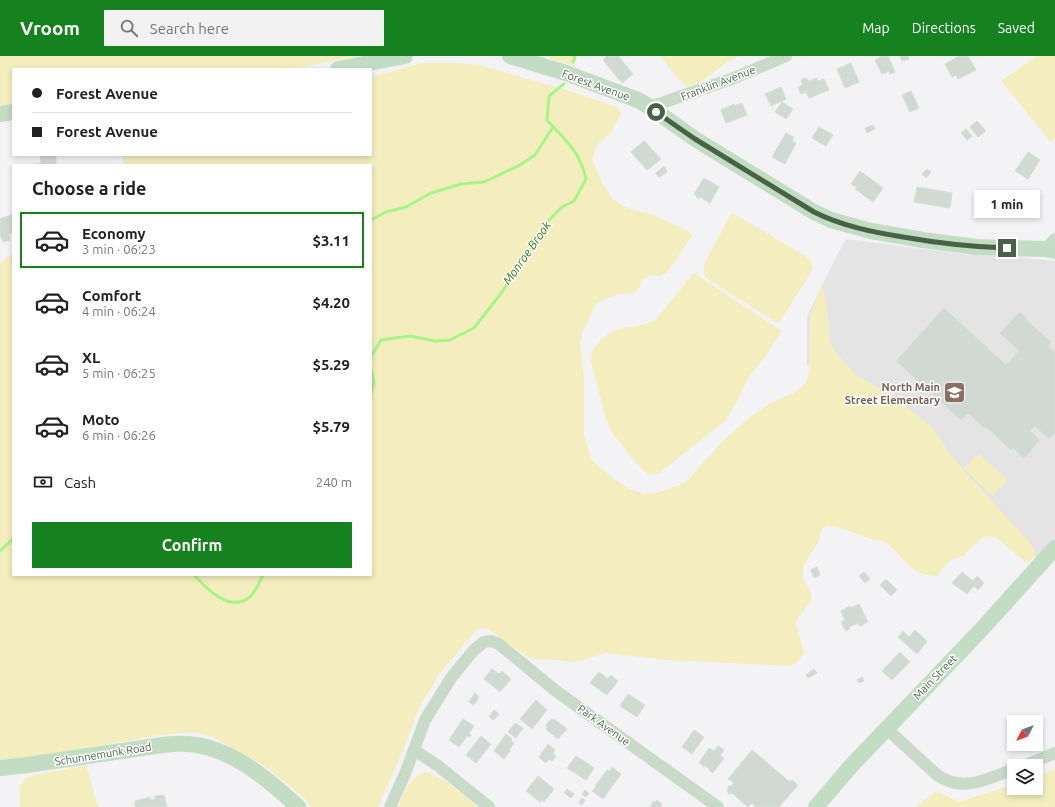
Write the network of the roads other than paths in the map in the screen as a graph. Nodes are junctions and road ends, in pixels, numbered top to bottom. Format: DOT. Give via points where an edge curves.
graph roads {
  1 [pos="405,56"];
  2 [pos="510,56"];
  3 [pos="786,56"];
  4 [pos="343,68"];
  5 [pos="650,107"];
  6 [pos="12,112"];
  7 [pos="0,114"];
  8 [pos="1052,246"];
  9 [pos="1055,548"];
  10 [pos="886,728"];
  11 [pos="414,750"];
  12 [pos="1055,753"];
  13 [pos="1040,759"];
  14 [pos="0,768"];
  15 [pos="1007,772"];
  16 [pos="298,807"];
  17 [pos="390,807"];
  18 [pos="490,807"];
  19 [pos="718,807"];
  20 [pos="816,807"];
  1 -- 4 [label="street"];
  2 -- 5 [label="street, Forest Avenue" via="566,73"];
  3 -- 5 [label="street, Franklin Avenue" via="734,78"];
  5 -- 8 [label="street, Forest Avenue" via="695,139 814,212 832,220 871,231 976,247"];
  6 -- 7 [label="street"];
  9 -- 10 [label="street, Main Street" via="980,631"];
  10 -- 15 [label="street" via="937,775 950,782 977,783"];
  10 -- 20 [label="street, Main Street"];
  11 -- 17 [label="street"];
  11 -- 18 [label="street" via="437,764"];
  11 -- 19 [label="street, Park Avenue" via="426,720 451,678 473,651 484,642 491,641 499,644 562,695"];
  12 -- 13 [label="street"];
  14 -- 16 [label="street, Schunnemunk Road" via="168,744 207,747 248,767"];
}
